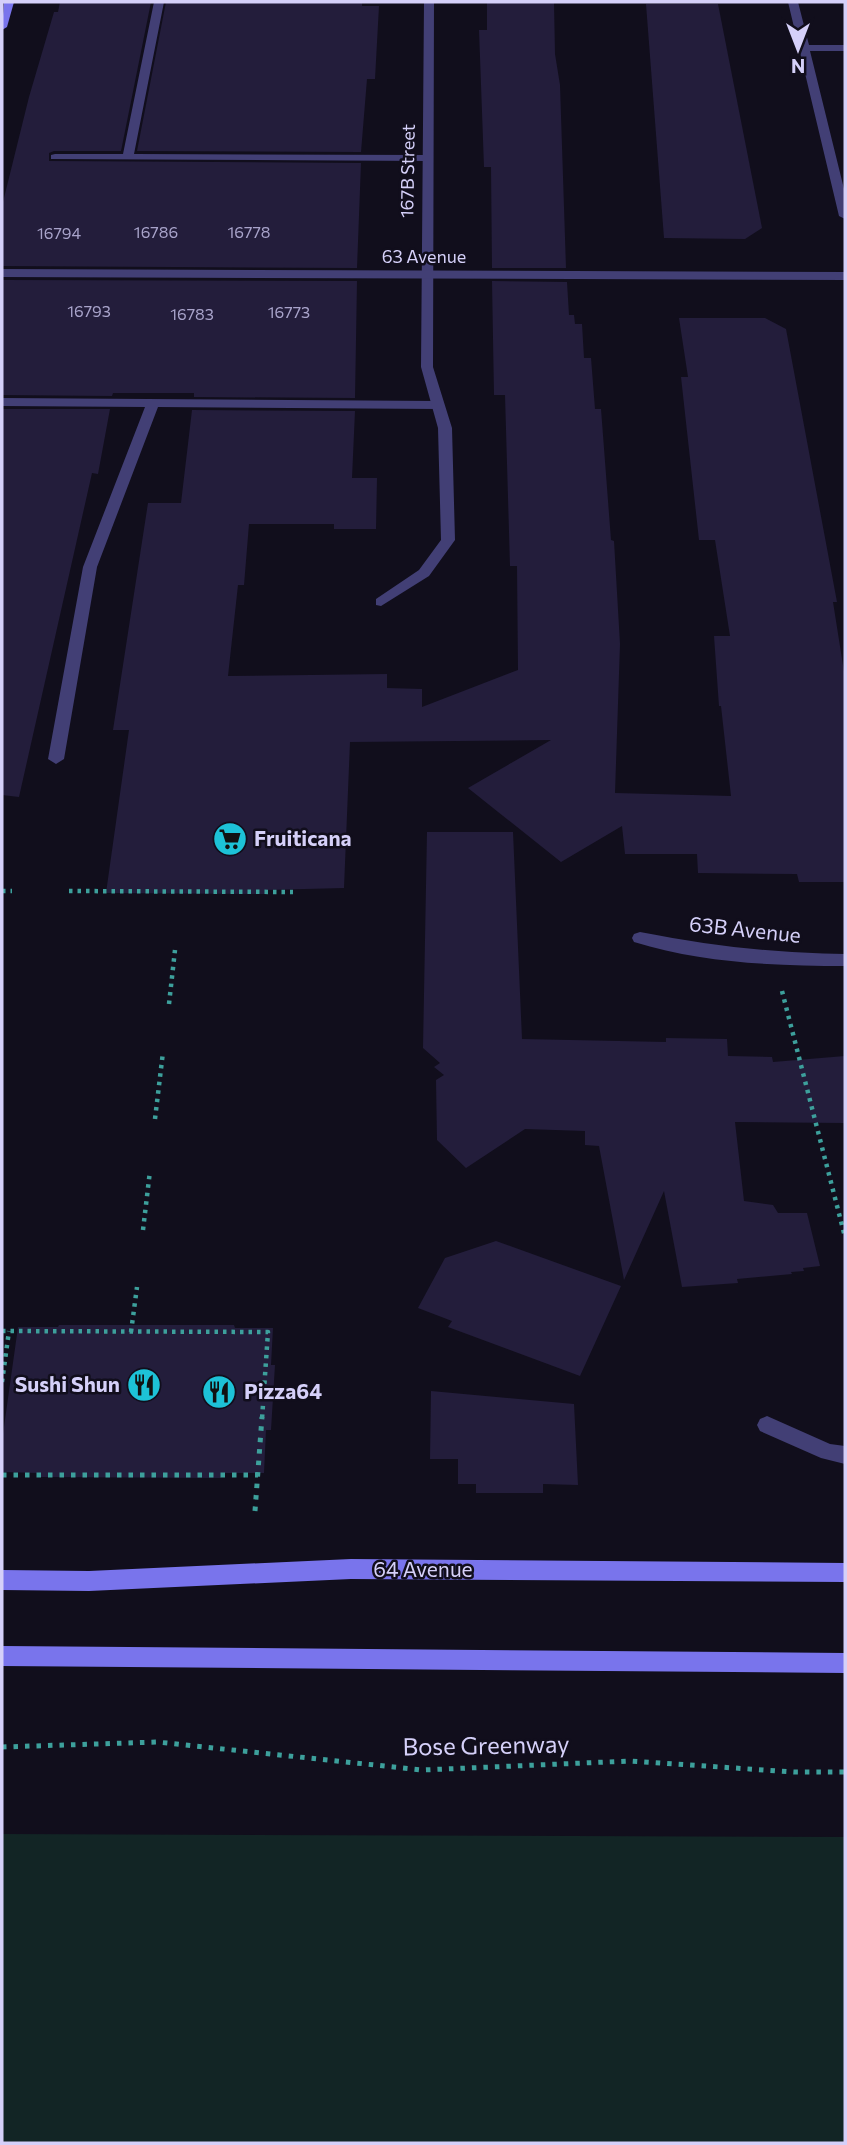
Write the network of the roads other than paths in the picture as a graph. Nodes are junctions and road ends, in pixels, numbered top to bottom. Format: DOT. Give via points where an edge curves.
graph roads {
  1 [pos="9,2"];
  2 [pos="159,2"];
  3 [pos="429,2"];
  4 [pos="793,2"];
  5 [pos="2,27"];
  6 [pos="805,48"];
  7 [pos="845,48"];
  8 [pos="128,156"];
  9 [pos="55,157"];
  10 [pos="427,158"];
  11 [pos="845,216"];
  12 [pos="2,273"];
  13 [pos="426,274"];
  14 [pos="845,276"];
  15 [pos="2,402"];
  16 [pos="153,404"];
  17 [pos="438,405"];
  18 [pos="381,602"];
  19 [pos="56,760"];
  20 [pos="640,938"];
  21 [pos="845,960"];
  22 [pos="767,1424"];
  23 [pos="845,1455"];
  24 [pos="845,1573"];
  25 [pos="2,1580"];
  26 [pos="2,1656"];
  27 [pos="845,1662"];
  1 -- 5 [label="main road"];
  2 -- 8 [label="street"];
  3 -- 10 [label="street, 167B Street"];
  4 -- 6 [label="street"];
  6 -- 7 [label="street"];
  6 -- 11 [label="street"];
  8 -- 9 [label="street"];
  8 -- 10 [label="street"];
  10 -- 13 [label="street, 167B Street"];
  12 -- 13 [label="street, 63 Avenue"];
  13 -- 14 [label="street, 63 Avenue"];
  13 -- 17 [label="street, 167B Street" via="426,367"];
  15 -- 16 [label="street"];
  16 -- 17 [label="street"];
  16 -- 19 [label="street" via="90,567"];
  17 -- 18 [label="street, 167B Street" via="445,428 448,540 424,573"];
  20 -- 21 [label="street, 63B Avenue" via="776,960"];
  22 -- 23 [label="street"];
  24 -- 25 [label="main road, 64 Avenue" via="351,1569 89,1581"];
  26 -- 27 [label="main road"];
}
